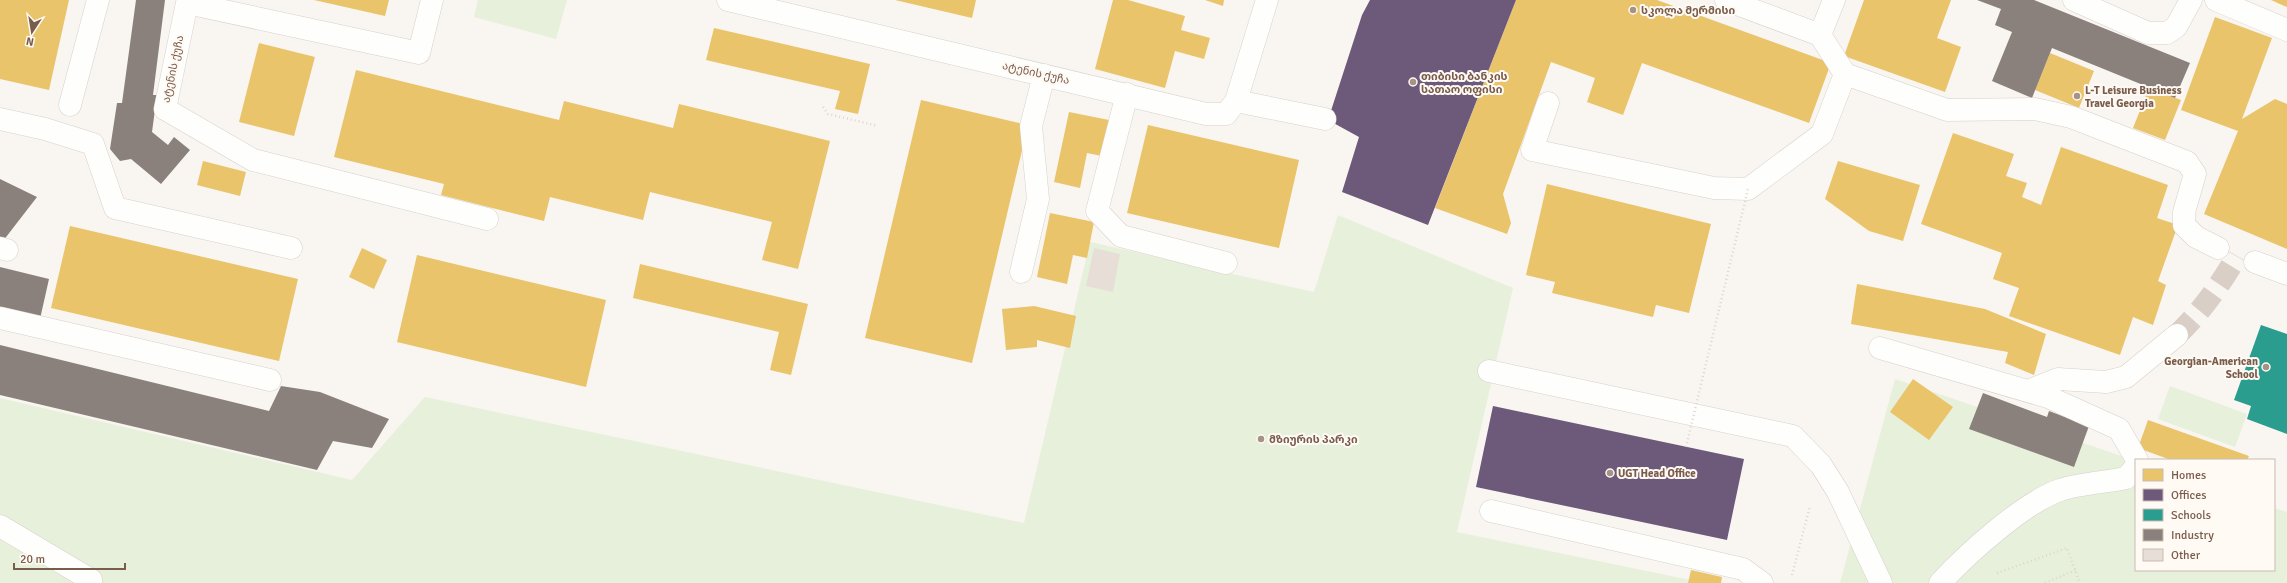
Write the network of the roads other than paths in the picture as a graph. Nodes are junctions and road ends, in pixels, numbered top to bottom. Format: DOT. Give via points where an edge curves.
graph roads {
  1 [pos="98,0"];
  2 [pos="432,0"];
  3 [pos="728,0"];
  4 [pos="1267,0"];
  5 [pos="1726,0"];
  6 [pos="1834,0"];
  7 [pos="2074,0"];
  8 [pos="2191,0"];
  9 [pos="2216,0"];
  10 [pos="2287,30"];
  11 [pos="1820,35"];
  12 [pos="1845,74"];
  13 [pos="1044,75"];
  14 [pos="1127,94"];
  15 [pos="1236,101"];
  16 [pos="1548,104"];
  17 [pos="70,105"];
  18 [pos="0,119"];
  19 [pos="1325,119"];
  20 [pos="486,219"];
  21 [pos="291,248"];
  22 [pos="2218,248"];
  23 [pos="2255,262"];
  24 [pos="1226,263"];
  25 [pos="1021,272"];
  26 [pos="2287,274"];
  27 [pos="0,318"];
  28 [pos="2177,335"];
  29 [pos="1880,348"];
  30 [pos="1489,371"];
  31 [pos="270,380"];
  32 [pos="2028,391"];
  33 [pos="2136,459"];
  34 [pos="2135,471"];
  35 [pos="1491,511"];
  36 [pos="0,526"];
  37 [pos="91,583"];
  38 [pos="1762,583"];
  39 [pos="1881,583"];
  40 [pos="1940,583"];
  1 -- 17 [label="street"];
  2 -- 20 [label="street, ატენის ქუჩა" via="419,53 187,3 165,109 253,160"];
  3 -- 13 [label="street, ატენის ქუჩა"];
  4 -- 15 [label="street, ატენის ქუჩა"];
  5 -- 11 [label="street"];
  6 -- 11 [label="street"];
  7 -- 8 [label="street" via="2148,33 2167,33 2176,27"];
  9 -- 10 [label="street"];
  11 -- 12 [label="street"];
  12 -- 16 [label="street" via="1822,134 1748,189 1714,188 1532,150"];
  12 -- 22 [label="street" via="1947,110 2035,109 2071,117 2187,162 2195,174 2184,212 2184,225 2196,237"];
  13 -- 14 [label="street, ატენის ქუჩა"];
  13 -- 25 [label="street" via="1031,126 1038,199"];
  14 -- 15 [label="street, ატენის ქუჩა" via="1206,114 1226,114"];
  14 -- 24 [label="street" via="1097,211 1121,236"];
  15 -- 19 [label="street"];
  18 -- 21 [label="street" via="46,129 93,144 115,208"];
  23 -- 26 [label="street"];
  27 -- 31 [label="street"];
  28 -- 32 [label="street" via="2126,377 2106,382 2058,379"];
  29 -- 32 [label="street"];
  30 -- 39 [label="street" via="1793,436 1821,465 1838,492"];
  32 -- 33 [label="street" via="2048,397 2119,429"];
  34 -- 40 [label="street" via="2126,478 2061,489 2042,497 2019,513"];
  35 -- 38 [label="street" via="1743,569"];
  36 -- 37 [label="street" via="91,580"];
}
